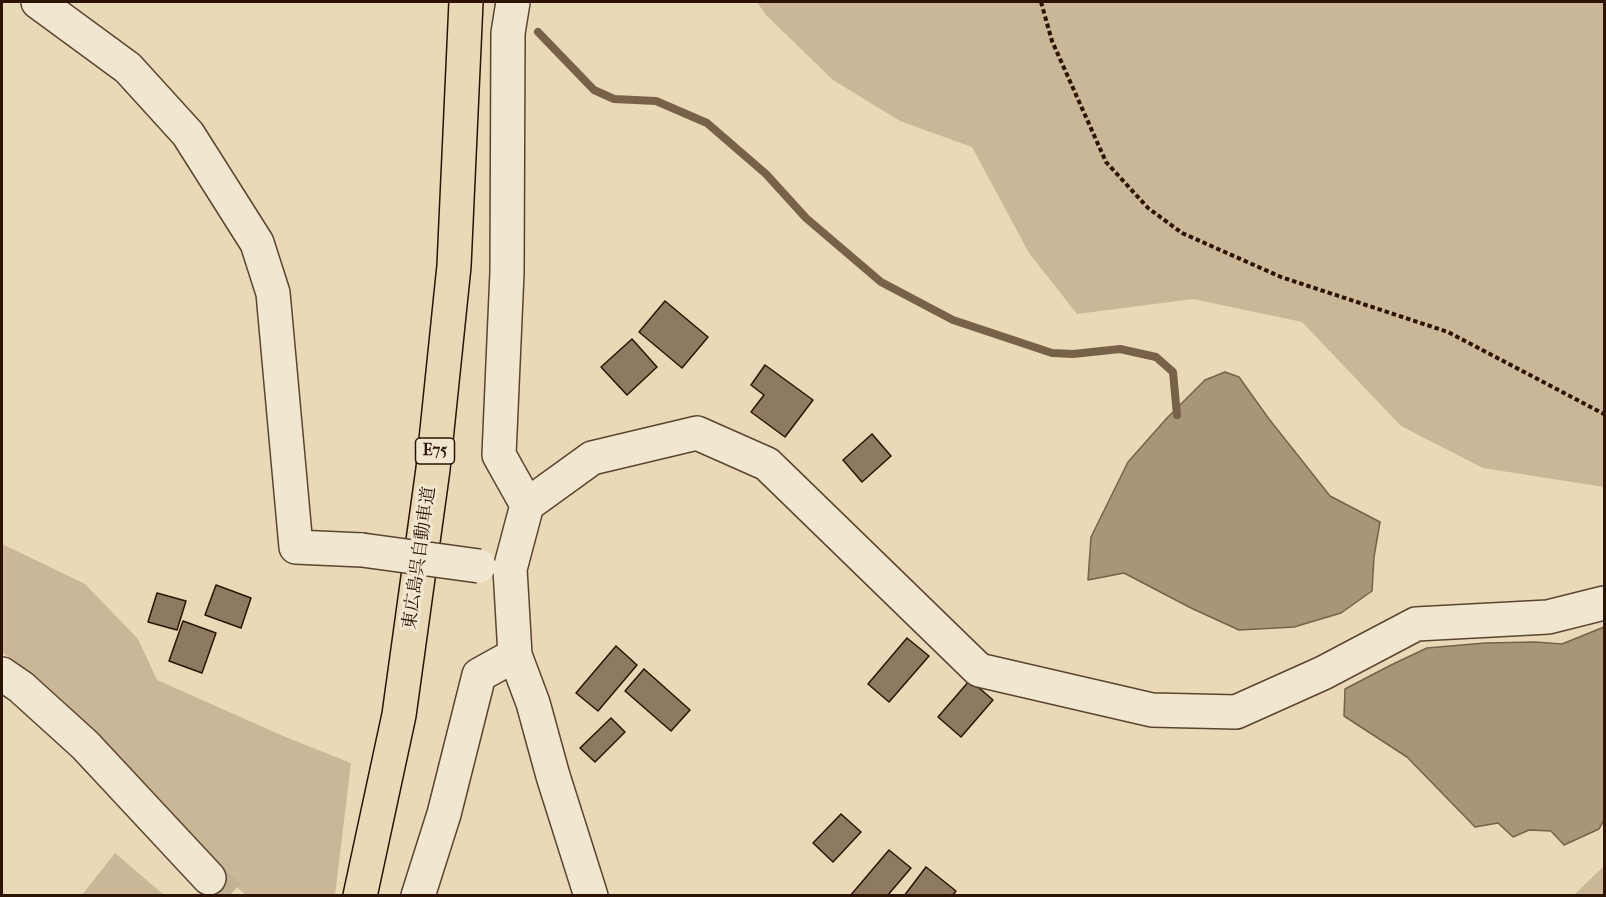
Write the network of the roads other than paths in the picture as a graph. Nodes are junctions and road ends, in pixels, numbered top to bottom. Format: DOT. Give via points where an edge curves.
graph roads {
  1 [pos="38,2"];
  2 [pos="466,2"];
  3 [pos="513,2"];
  4 [pos="527,505"];
  5 [pos="494,568"];
  6 [pos="1605,603"];
  7 [pos="515,655"];
  8 [pos="2,674"];
  9 [pos="209,878"];
  10 [pos="360,896"];
  11 [pos="418,896"];
  12 [pos="591,896"];
  1 -- 5 [label="street, bridge" via="128,68 188,134 257,243 273,293 296,547 362,550"];
  2 -- 10 [label="highway, 東広島呉自動車道 / E75" via="454,266 433,469 399,715"];
  3 -- 4 [label="street" via="508,33 507,272 499,455"];
  4 -- 5 [label="street"];
  4 -- 6 [label="street" via="592,458 697,433 767,464 979,670 1152,710 1236,712 1323,673 1416,624 1548,617"];
  5 -- 7 [label="street"];
  7 -- 11 [label="street" via="479,675 444,814"];
  7 -- 12 [label="street"];
  8 -- 9 [label="street" via="85,746"];
}
